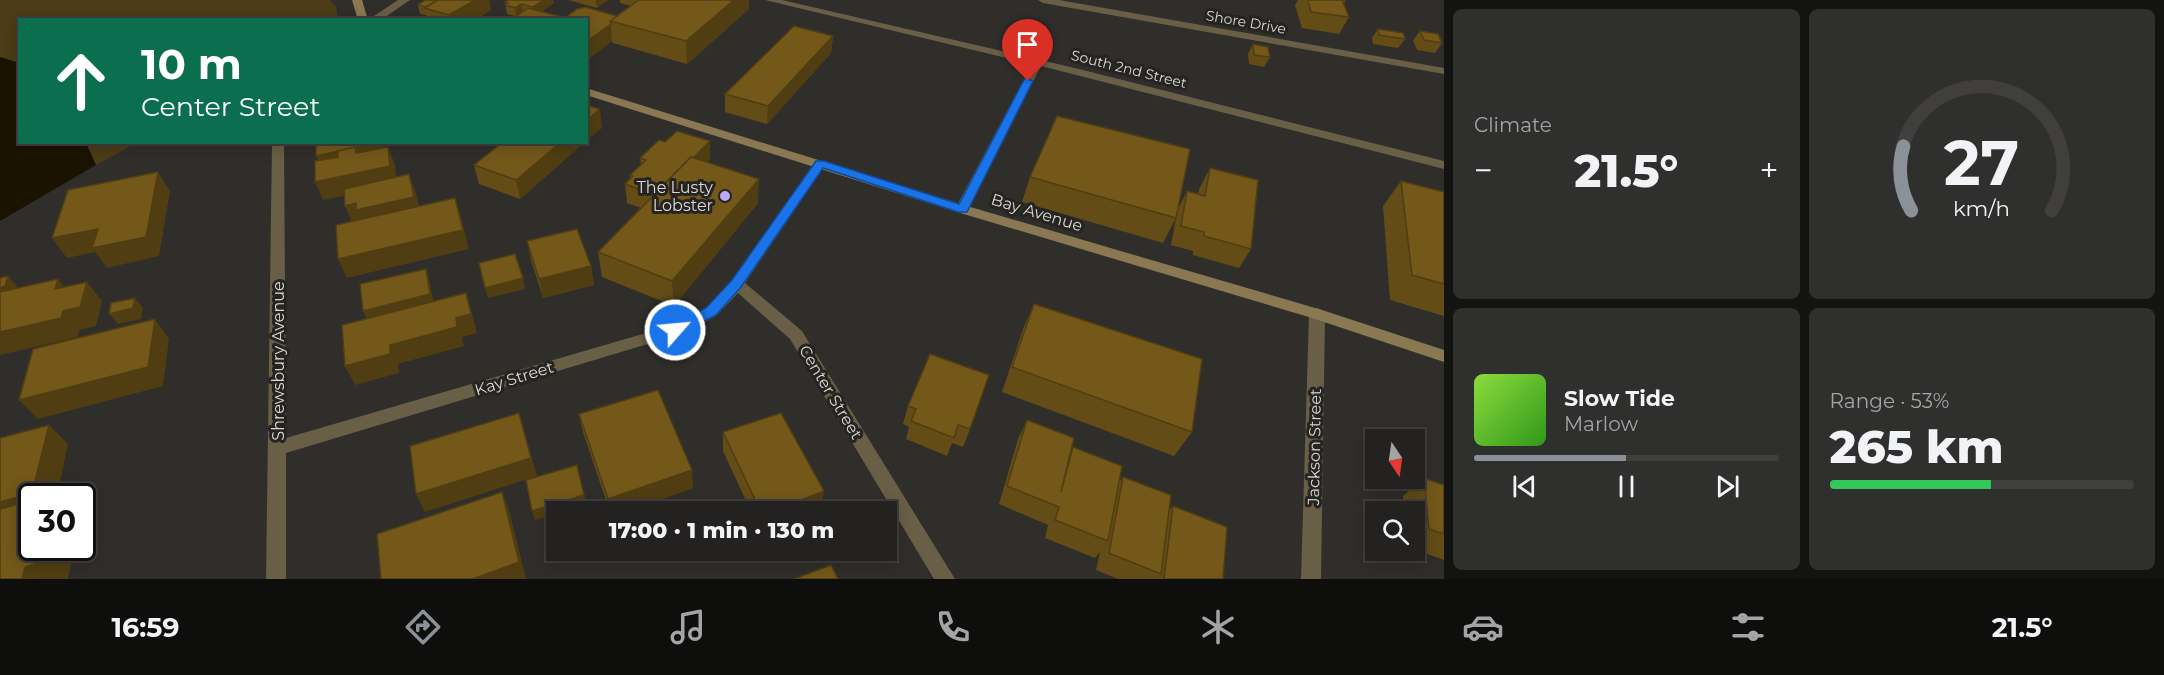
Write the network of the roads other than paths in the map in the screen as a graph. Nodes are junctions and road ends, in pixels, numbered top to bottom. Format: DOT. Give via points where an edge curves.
graph roads {
  1 [pos="357,0"];
  2 [pos="405,0"];
  3 [pos="770,0"];
  4 [pos="821,0"];
  5 [pos="1043,0"];
  6 [pos="813,10"];
  7 [pos="362,18"];
  8 [pos="377,18"];
  9 [pos="1038,62"];
  10 [pos="1444,71"];
  11 [pos="588,92"];
  12 [pos="278,144"];
  13 [pos="820,164"];
  14 [pos="1444,165"];
  15 [pos="962,209"];
  16 [pos="737,284"];
  17 [pos="1317,314"];
  18 [pos="1444,356"];
  19 [pos="278,448"];
  20 [pos="276,579"];
  21 [pos="945,579"];
  22 [pos="1311,579"];
  1 -- 7 [label="street"];
  2 -- 8 [label="street"];
  3 -- 6 [label="street, South 2nd Street"];
  4 -- 6 [label="street"];
  5 -- 10 [label="street, Shore Drive"];
  6 -- 9 [label="street, South 2nd Street"];
  9 -- 14 [label="street, South 2nd Street"];
  9 -- 15 [label="street"];
  11 -- 13 [label="street, Bay Avenue"];
  12 -- 19 [label="street, Shrewsbury Avenue"];
  13 -- 15 [label="street, Bay Avenue"];
  13 -- 16 [label="street"];
  15 -- 17 [label="street, Bay Avenue"];
  16 -- 19 [label="street, Kay Street" via="711,312 675,330"];
  16 -- 21 [label="street, Center Street" via="796,335"];
  17 -- 18 [label="street, Bay Avenue"];
  17 -- 22 [label="street, Jackson Street"];
  19 -- 20 [label="street, Shrewsbury Avenue"];
}
